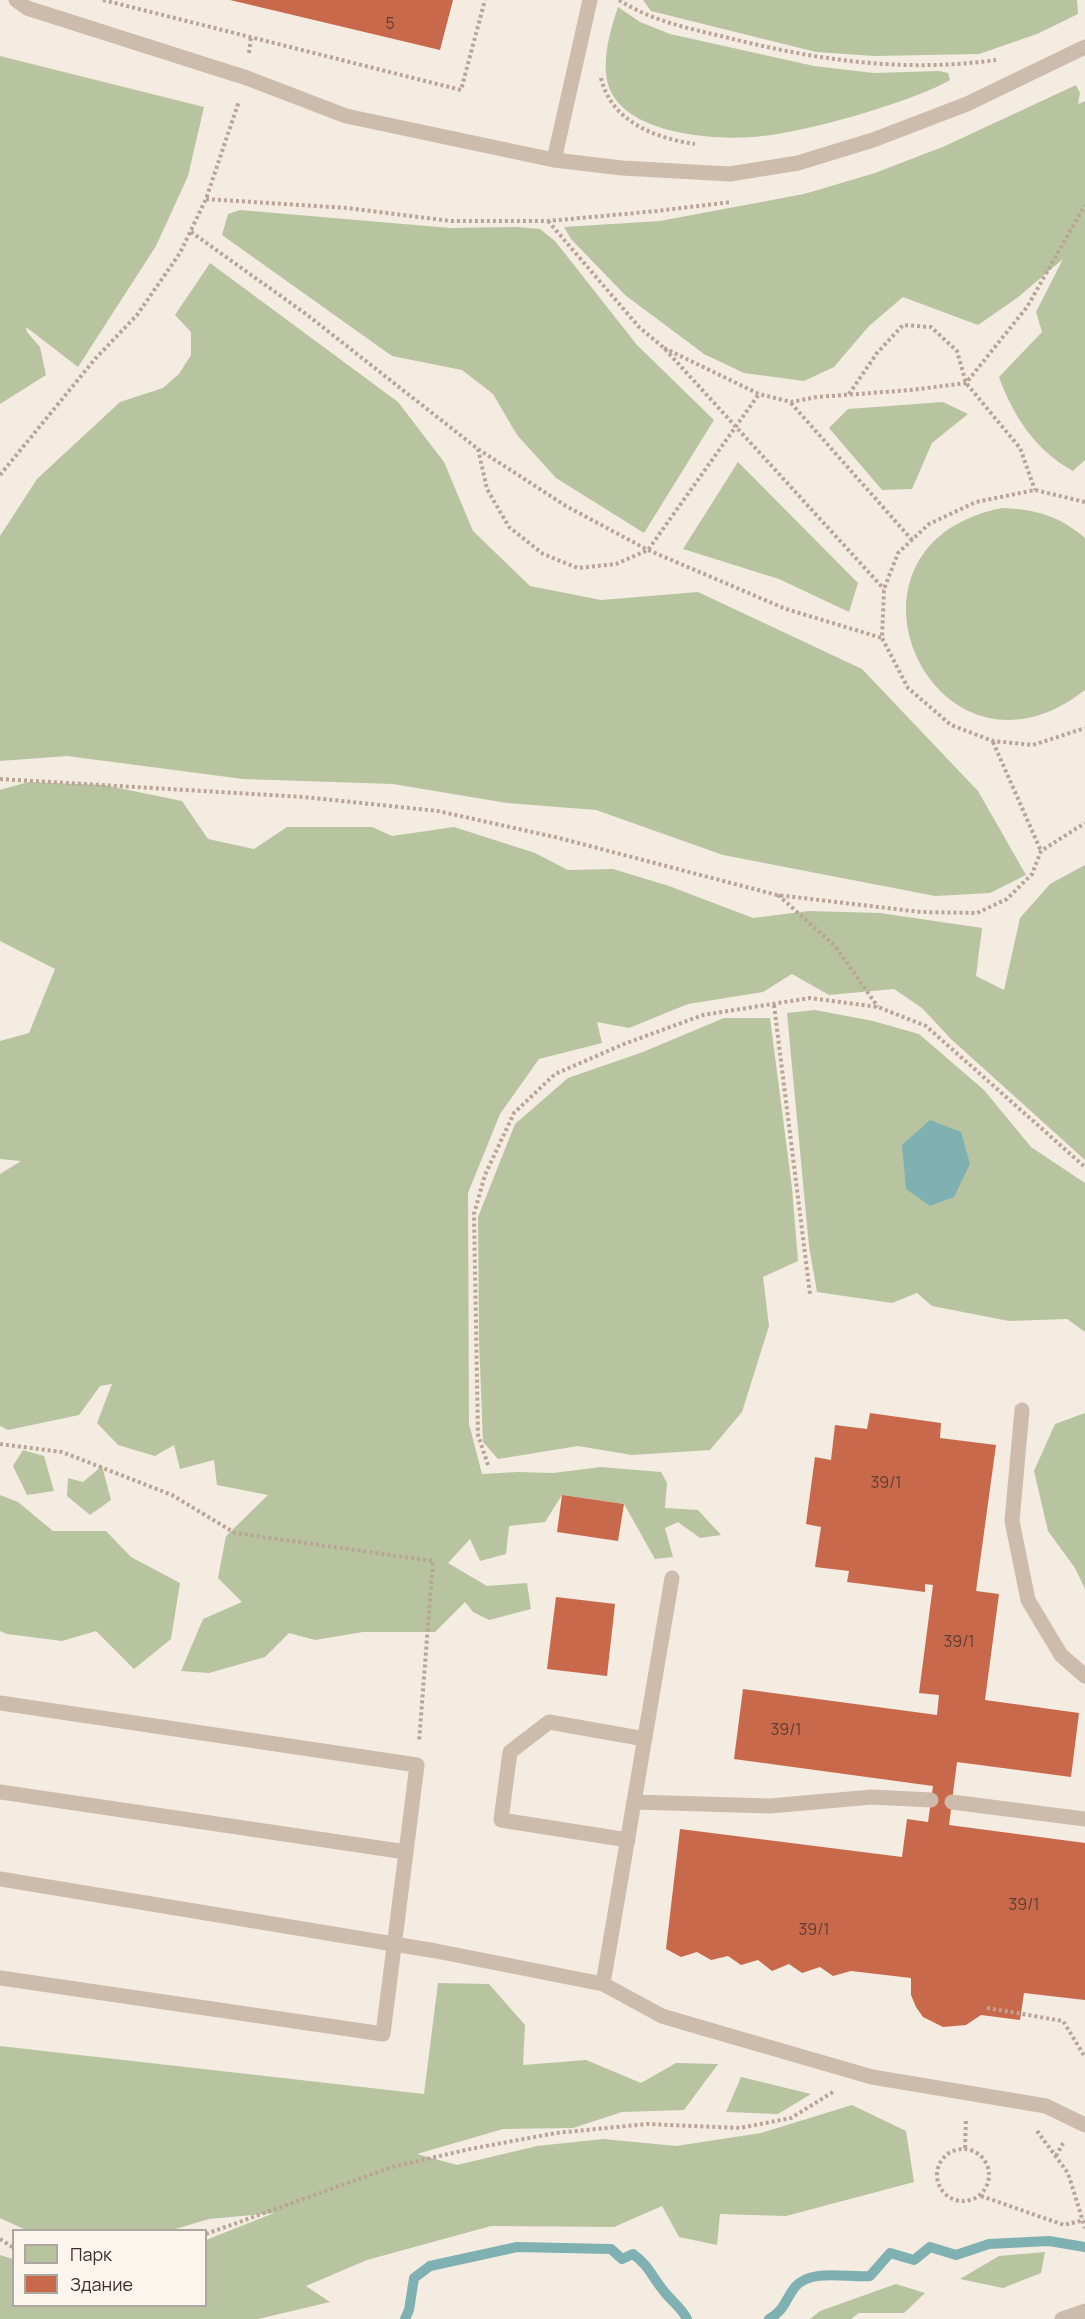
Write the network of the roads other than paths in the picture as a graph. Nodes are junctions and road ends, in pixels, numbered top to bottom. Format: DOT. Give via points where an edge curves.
graph roads {
  1 [pos="16,0"];
  2 [pos="590,0"];
  3 [pos="1085,47"];
  4 [pos="554,160"];
  5 [pos="1022,1410"];
  6 [pos="672,1578"];
  7 [pos="1085,1676"];
  8 [pos="0,1703"];
  9 [pos="645,1739"];
  10 [pos="0,1792"];
  11 [pos="931,1800"];
  12 [pos="634,1802"];
  13 [pos="952,1802"];
  14 [pos="1085,1819"];
  15 [pos="628,1840"];
  16 [pos="406,1852"];
  17 [pos="0,1879"];
  18 [pos="394,1944"];
  19 [pos="0,1978"];
  20 [pos="603,1984"];
  21 [pos="1085,2125"];
  22 [pos="1085,2310"];
  23 [pos="1062,2319"];
  1 -- 4 [label="lane" via="27,8 247,78 346,116"];
  2 -- 4 [label="lane"];
  3 -- 4 [label="lane" via="967,104 873,140 798,163 730,174"];
  5 -- 7 [label="lane" via="1012,1521 1028,1600 1061,1655"];
  6 -- 9 [label="lane"];
  8 -- 16 [label="lane" via="417,1765"];
  9 -- 12 [label="lane"];
  9 -- 15 [label="lane" via="549,1722 510,1752 501,1820"];
  10 -- 16 [label="lane"];
  11 -- 12 [label="lane" via="872,1797 770,1806"];
  12 -- 15 [label="lane"];
  13 -- 14 [label="lane"];
  15 -- 20 [label="lane"];
  16 -- 18 [label="lane"];
  17 -- 18 [label="lane"];
  18 -- 19 [label="lane" via="383,2034"];
  18 -- 20 [label="lane"];
  20 -- 21 [label="lane" via="662,2016 705,2029 872,2077 1046,2106"];
  22 -- 23 [label="lane"];
}
